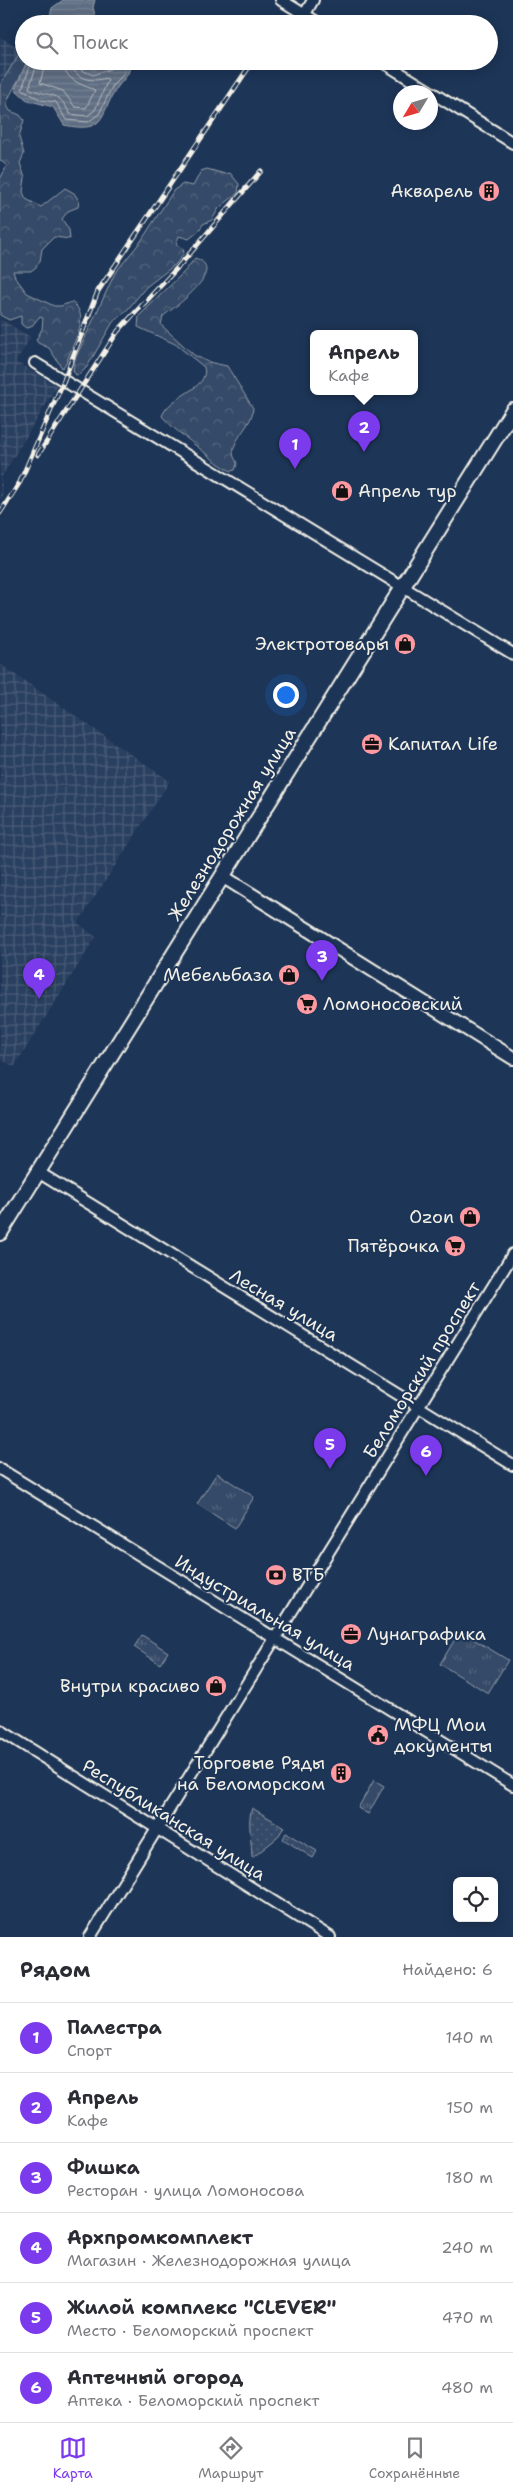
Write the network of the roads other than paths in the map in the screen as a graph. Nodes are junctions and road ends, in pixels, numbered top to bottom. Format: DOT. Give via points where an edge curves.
graph roads {
  1 [pos="281,0"];
  2 [pos="313,0"];
  3 [pos="305,14"];
  4 [pos="395,70"];
  5 [pos="513,143"];
  6 [pos="35,363"];
  7 [pos="513,410"];
  8 [pos="403,587"];
  9 [pos="513,654"];
  10 [pos="222,876"];
  11 [pos="513,1058"];
  12 [pos="38,1172"];
  13 [pos="0,1233"];
  14 [pos="513,1254"];
  15 [pos="418,1407"];
  16 [pos="513,1465"];
  17 [pos="0,1469"];
  18 [pos="275,1638"];
  19 [pos="0,1730"];
  20 [pos="513,1785"];
  21 [pos="157,1829"];
  22 [pos="90,1937"];
  23 [pos="330,1937"];
  1 -- 3 [label="street"];
  2 -- 3 [label="street"];
  4 -- 5 [label="street"];
  6 -- 8 [label="street"];
  7 -- 8 [label="main road, Железнодорожная улица"];
  8 -- 9 [label="street"];
  8 -- 10 [label="main road, Железнодорожная улица"];
  10 -- 11 [label="street"];
  10 -- 12 [label="main road, Железнодорожная улица"];
  12 -- 13 [label="main road, Железнодорожная улица"];
  12 -- 15 [label="street, Лесная улица"];
  14 -- 15 [label="street, Беломорский проспект"];
  15 -- 16 [label="street, Лесная улица"];
  15 -- 18 [label="street, Беломорский проспект"];
  17 -- 18 [label="street, Индустриальная улица"];
  18 -- 20 [label="street, Индустриальная улица"];
  18 -- 21 [label="street, Беломорский проспект"];
  19 -- 21 [label="street, Республиканская улица"];
  21 -- 22 [label="street, Беломорский проспект"];
  21 -- 23 [label="street, Республиканская улица"];
}
